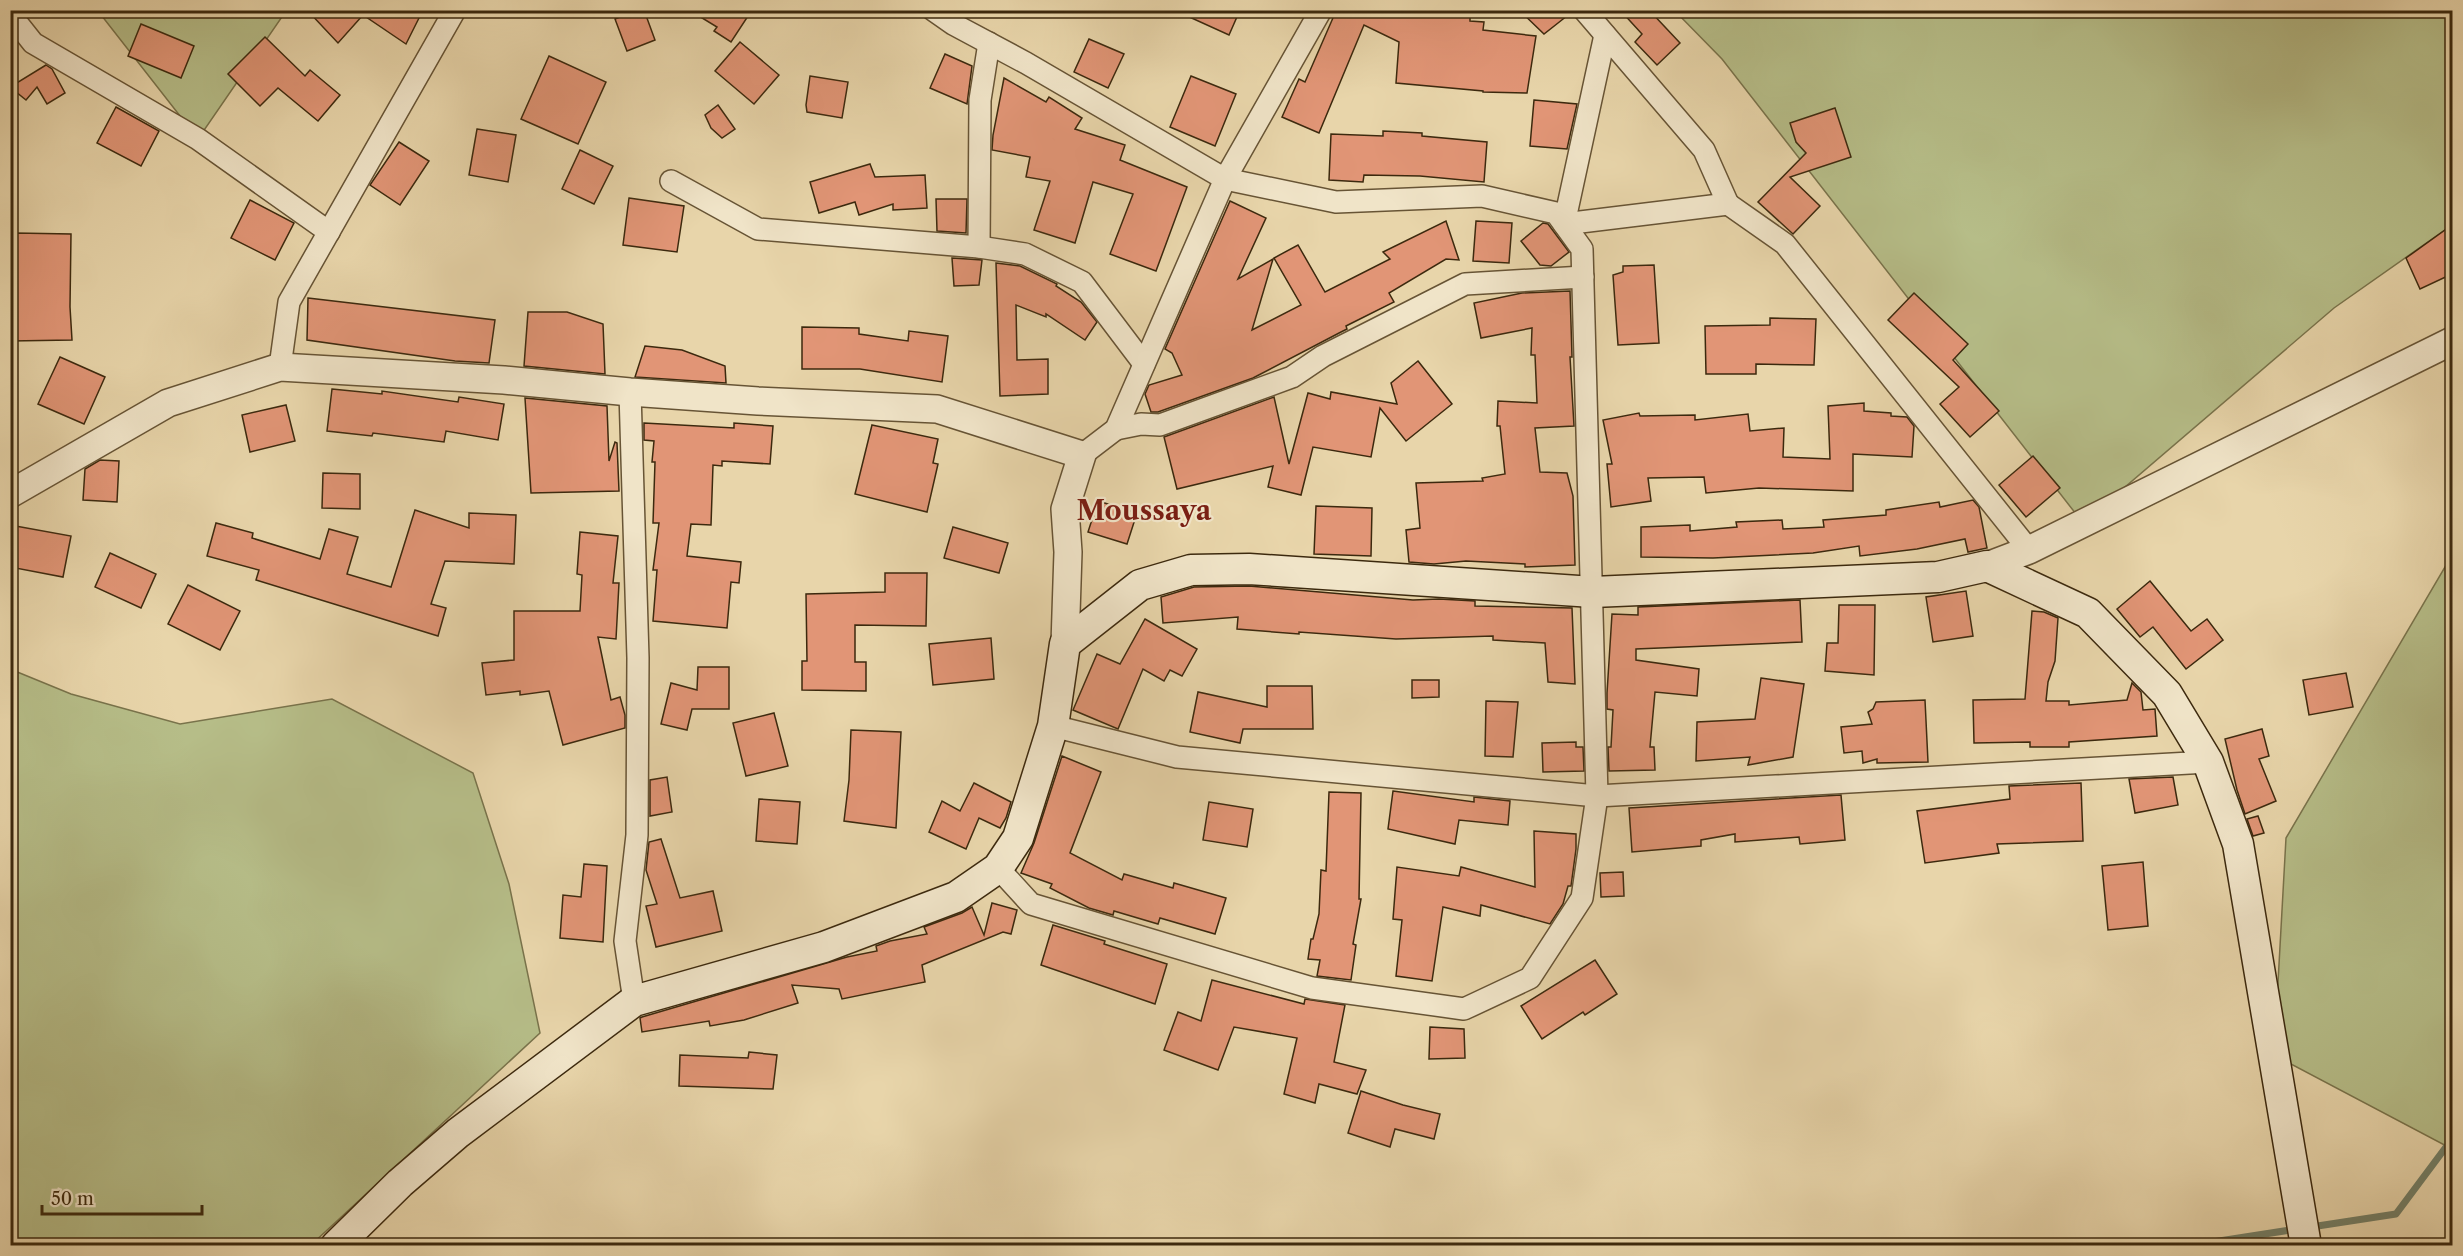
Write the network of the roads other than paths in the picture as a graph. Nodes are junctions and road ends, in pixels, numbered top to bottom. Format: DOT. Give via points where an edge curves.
graph roads {
  1 [pos="455,10"];
  2 [pos="933,10"];
  3 [pos="1321,10"];
  4 [pos="1584,10"];
  5 [pos="10,14"];
  6 [pos="1605,35"];
  7 [pos="989,43"];
  8 [pos="1225,179"];
  9 [pos="671,181"];
  10 [pos="1728,204"];
  11 [pos="1564,224"];
  12 [pos="329,232"];
  13 [pos="979,247"];
  14 [pos="1583,277"];
  15 [pos="2452,341"];
  16 [pos="1144,364"];
  17 [pos="280,367"];
  18 [pos="630,392"];
  19 [pos="1116,429"];
  20 [pos="1082,455"];
  21 [pos="10,494"];
  22 [pos="2029,550"];
  23 [pos="1987,566"];
  24 [pos="1593,592"];
  25 [pos="1065,644"];
  26 [pos="1053,726"];
  27 [pos="2208,762"];
  28 [pos="1597,796"];
  29 [pos="998,868"];
  30 [pos="634,1001"];
  31 [pos="336,1245"];
  32 [pos="2306,1245"];
  1 -- 12 [label="street"];
  2 -- 7 [label="street"];
  3 -- 8 [label="street"];
  4 -- 6 [label="street"];
  5 -- 12 [label="street" via="33,43 198,139"];
  6 -- 10 [label="street" via="1704,150"];
  6 -- 11 [label="street"];
  7 -- 8 [label="street"];
  7 -- 13 [label="street" via="980,100"];
  8 -- 11 [label="street" via="1336,202 1482,196 1556,213"];
  8 -- 16 [label="street"];
  9 -- 13 [label="street" via="758,229"];
  10 -- 11 [label="street"];
  10 -- 22 [label="street" via="1785,244"];
  11 -- 14 [label="street" via="1582,249"];
  12 -- 17 [label="street" via="289,302"];
  13 -- 16 [label="street" via="1025,254 1082,282"];
  14 -- 19 [label="street" via="1465,284 1323,356 1292,377 1160,425"];
  14 -- 24 [label="street"];
  15 -- 22 [label="street"];
  16 -- 19 [label="street"];
  17 -- 18 [label="street"];
  17 -- 21 [label="street" via="168,403"];
  18 -- 20 [label="street" via="937,409"];
  18 -- 30 [label="street" via="638,658 637,835 625,941"];
  19 -- 20 [label="street"];
  20 -- 25 [label="street" via="1065,509"];
  22 -- 23 [label="street"];
  23 -- 24 [label="main road" via="1938,577"];
  23 -- 27 [label="main road" via="2088,613 2167,694"];
  24 -- 25 [label="main road" via="1249,569 1191,570 1140,585"];
  24 -- 28 [label="street"];
  25 -- 26 [label="main road"];
  26 -- 28 [label="street" via="1177,757"];
  26 -- 29 [label="main road" via="1018,837"];
  27 -- 28 [label="street"];
  27 -- 32 [label="main road" via="2238,844"];
  28 -- 29 [label="street" via="1582,898 1530,978 1464,1009 1312,988 1031,904"];
  29 -- 30 [label="main road" via="956,897 824,947"];
  30 -- 31 [label="main road" via="458,1133"];
}
